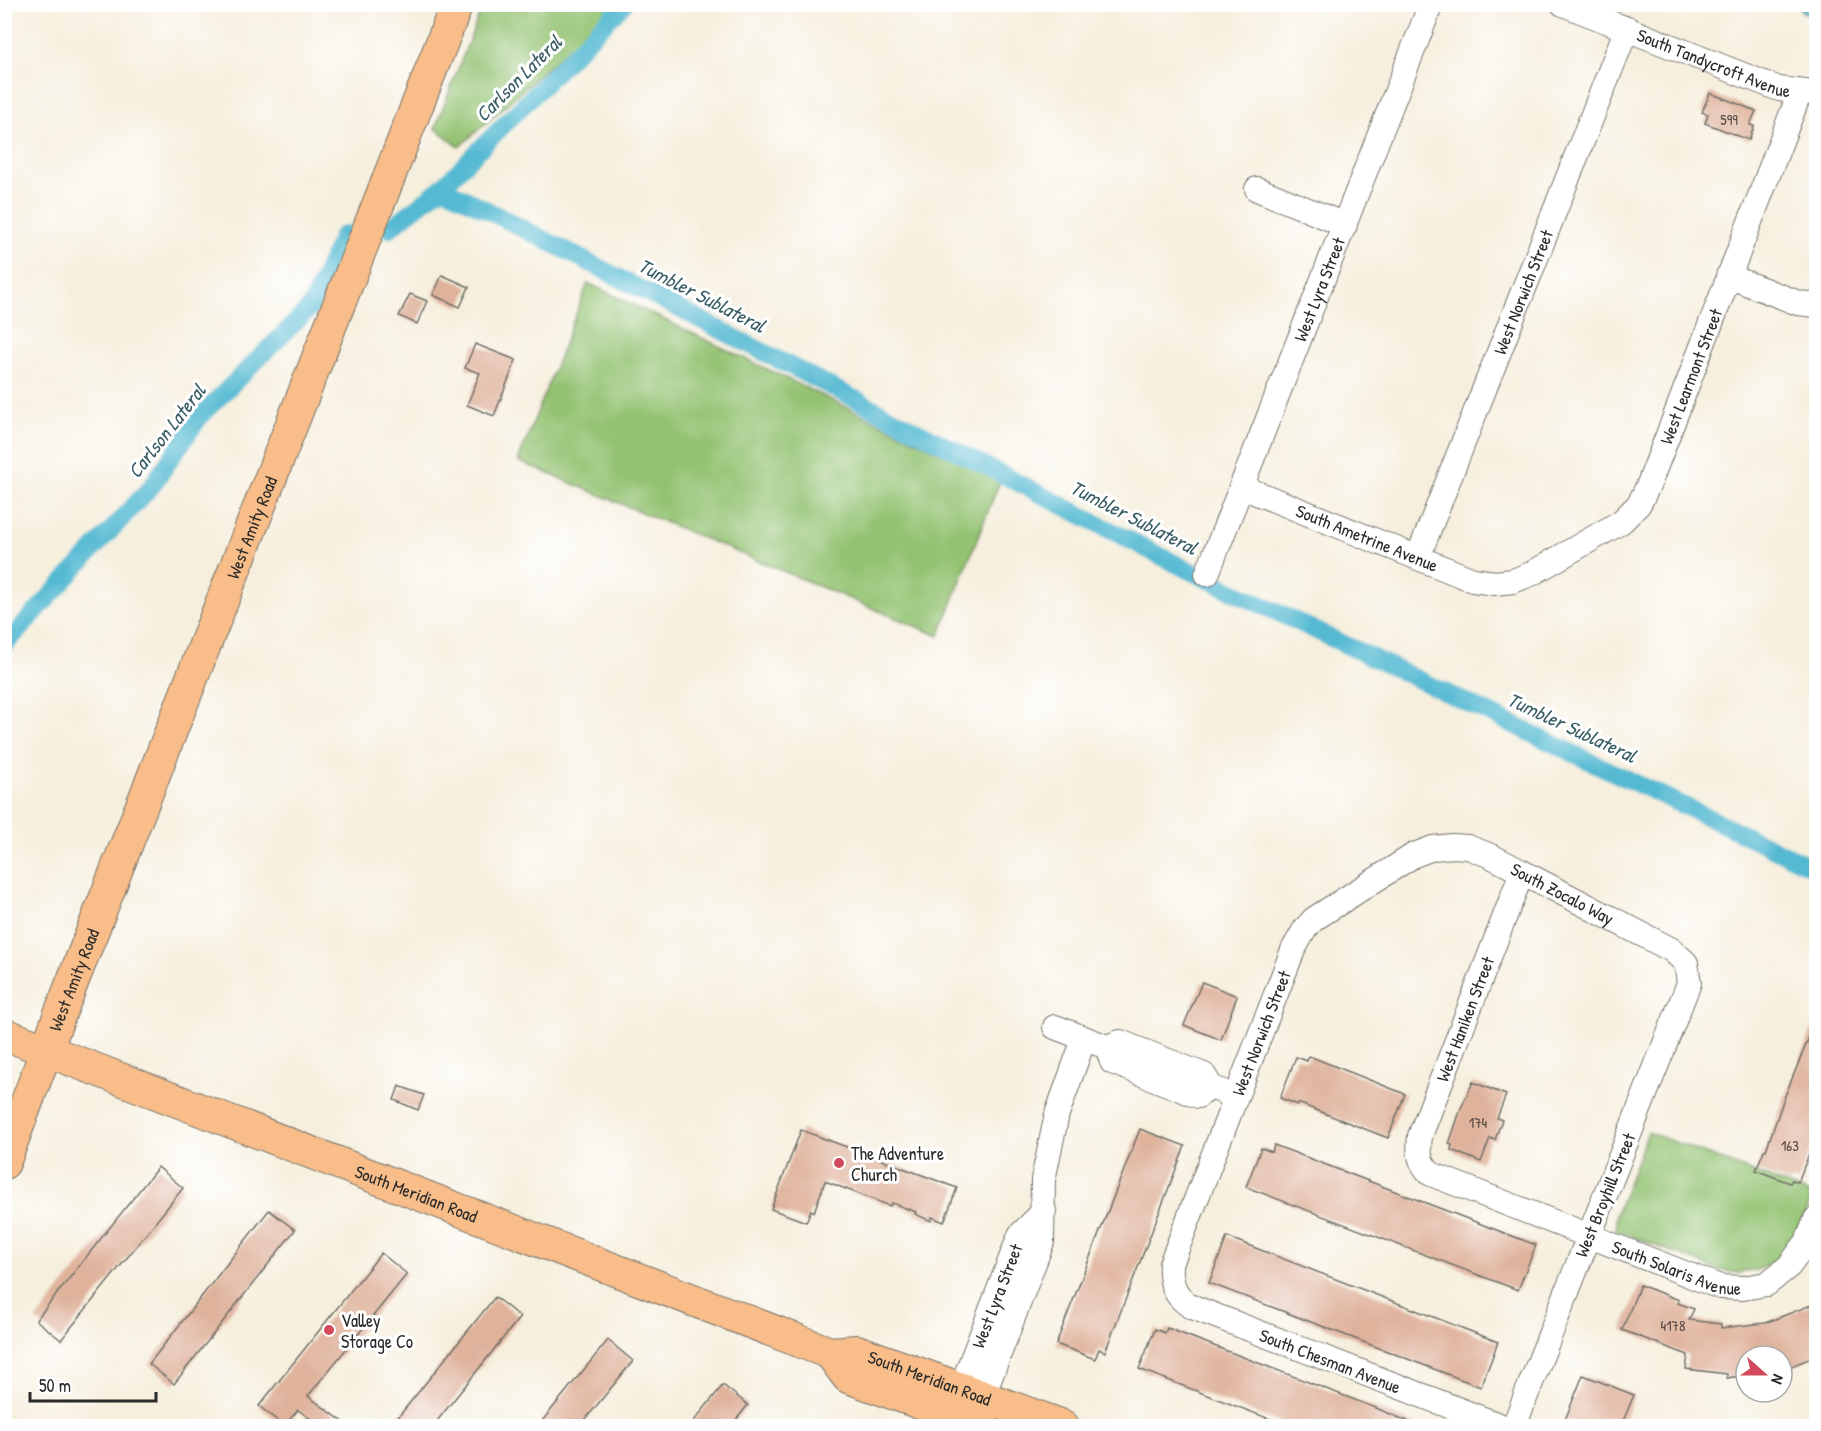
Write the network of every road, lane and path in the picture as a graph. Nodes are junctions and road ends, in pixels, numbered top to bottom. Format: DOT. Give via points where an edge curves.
graph roads {
  1 [pos="457,4"];
  2 [pos="1431,4"];
  3 [pos="1563,4"];
  4 [pos="1627,28"];
  5 [pos="1808,93"];
  6 [pos="1257,189"];
  7 [pos="1345,225"];
  8 [pos="1728,276"];
  9 [pos="1816,305"];
  10 [pos="1242,487"];
  11 [pos="1418,557"];
  12 [pos="1207,574"];
  13 [pos="1495,583"];
  14 [pos="1433,848"];
  15 [pos="1522,872"];
  16 [pos="1686,963"];
  17 [pos="1055,1027"];
  18 [pos="4,1034"];
  19 [pos="1084,1038"];
  20 [pos="46,1050"];
  21 [pos="1234,1096"];
  22 [pos="4,1163"];
  23 [pos="1423,1167"];
  24 [pos="1816,1219"];
  25 [pos="1589,1237"];
  26 [pos="1170,1282"];
  27 [pos="972,1407"];
  28 [pos="1021,1426"];
  29 [pos="1063,1426"];
  30 [pos="1501,1426"];
  31 [pos="1514,1426"];
  1 -- 20 [label="main road, West Amity Road"];
  2 -- 7 [label="street, West Lyra Street"];
  3 -- 4 [label="street, South Tandycroft Avenue"];
  4 -- 5 [label="street, South Tandycroft Avenue" via="1779,88"];
  4 -- 11 [label="street, West Norwich Street"];
  5 -- 8 [label="street, West Learmont Street"];
  6 -- 7 [label="street"];
  7 -- 10 [label="street, West Lyra Street"];
  8 -- 9 [label="street" via="1798,303"];
  8 -- 13 [label="street, West Learmont Street" via="1639,504 1621,522 1531,574"];
  10 -- 11 [label="street, South Ametrine Avenue"];
  10 -- 12 [label="street, West Lyra Street"];
  11 -- 13 [label="street, South Ametrine Avenue" via="1473,580"];
  14 -- 15 [label="street, South Zocalo Way" via="1468,847"];
  14 -- 21 [label="street, West Norwich Street" via="1414,855 1324,911 1305,929"];
  15 -- 16 [label="street, South Zocalo Way" via="1672,950"];
  15 -- 23 [label="street, West Haniken Street" via="1420,1136 1418,1151"];
  16 -- 25 [label="street, West Broyhill Street" via="1689,983"];
  17 -- 19 [label="street"];
  18 -- 20 [label="main road, South Meridian Road"];
  19 -- 21 [label="street" via="1107,1047 1120,1042 1204,1075 1211,1087"];
  19 -- 27 [label="street, West Lyra Street" via="1056,1114 1043,1180 1044,1211 1020,1235"];
  20 -- 22 [label="main road, West Amity Road"];
  20 -- 27 [label="main road, South Meridian Road" via="833,1358 857,1351"];
  21 -- 26 [label="street, West Norwich Street" via="1171,1264"];
  23 -- 25 [label="street, South Solaris Avenue" via="1431,1174"];
  24 -- 25 [label="street, South Solaris Avenue" via="1807,1242 1789,1266 1767,1284 1743,1288 1720,1287"];
  25 -- 31 [label="street, West Broyhill Street"];
  26 -- 30 [label="street, South Chesman Avenue" via="1179,1299 1190,1306"];
  27 -- 28 [label="main road" via="963,1413 970,1409"];
  27 -- 29 [label="main road, South Meridian Road"];
}
